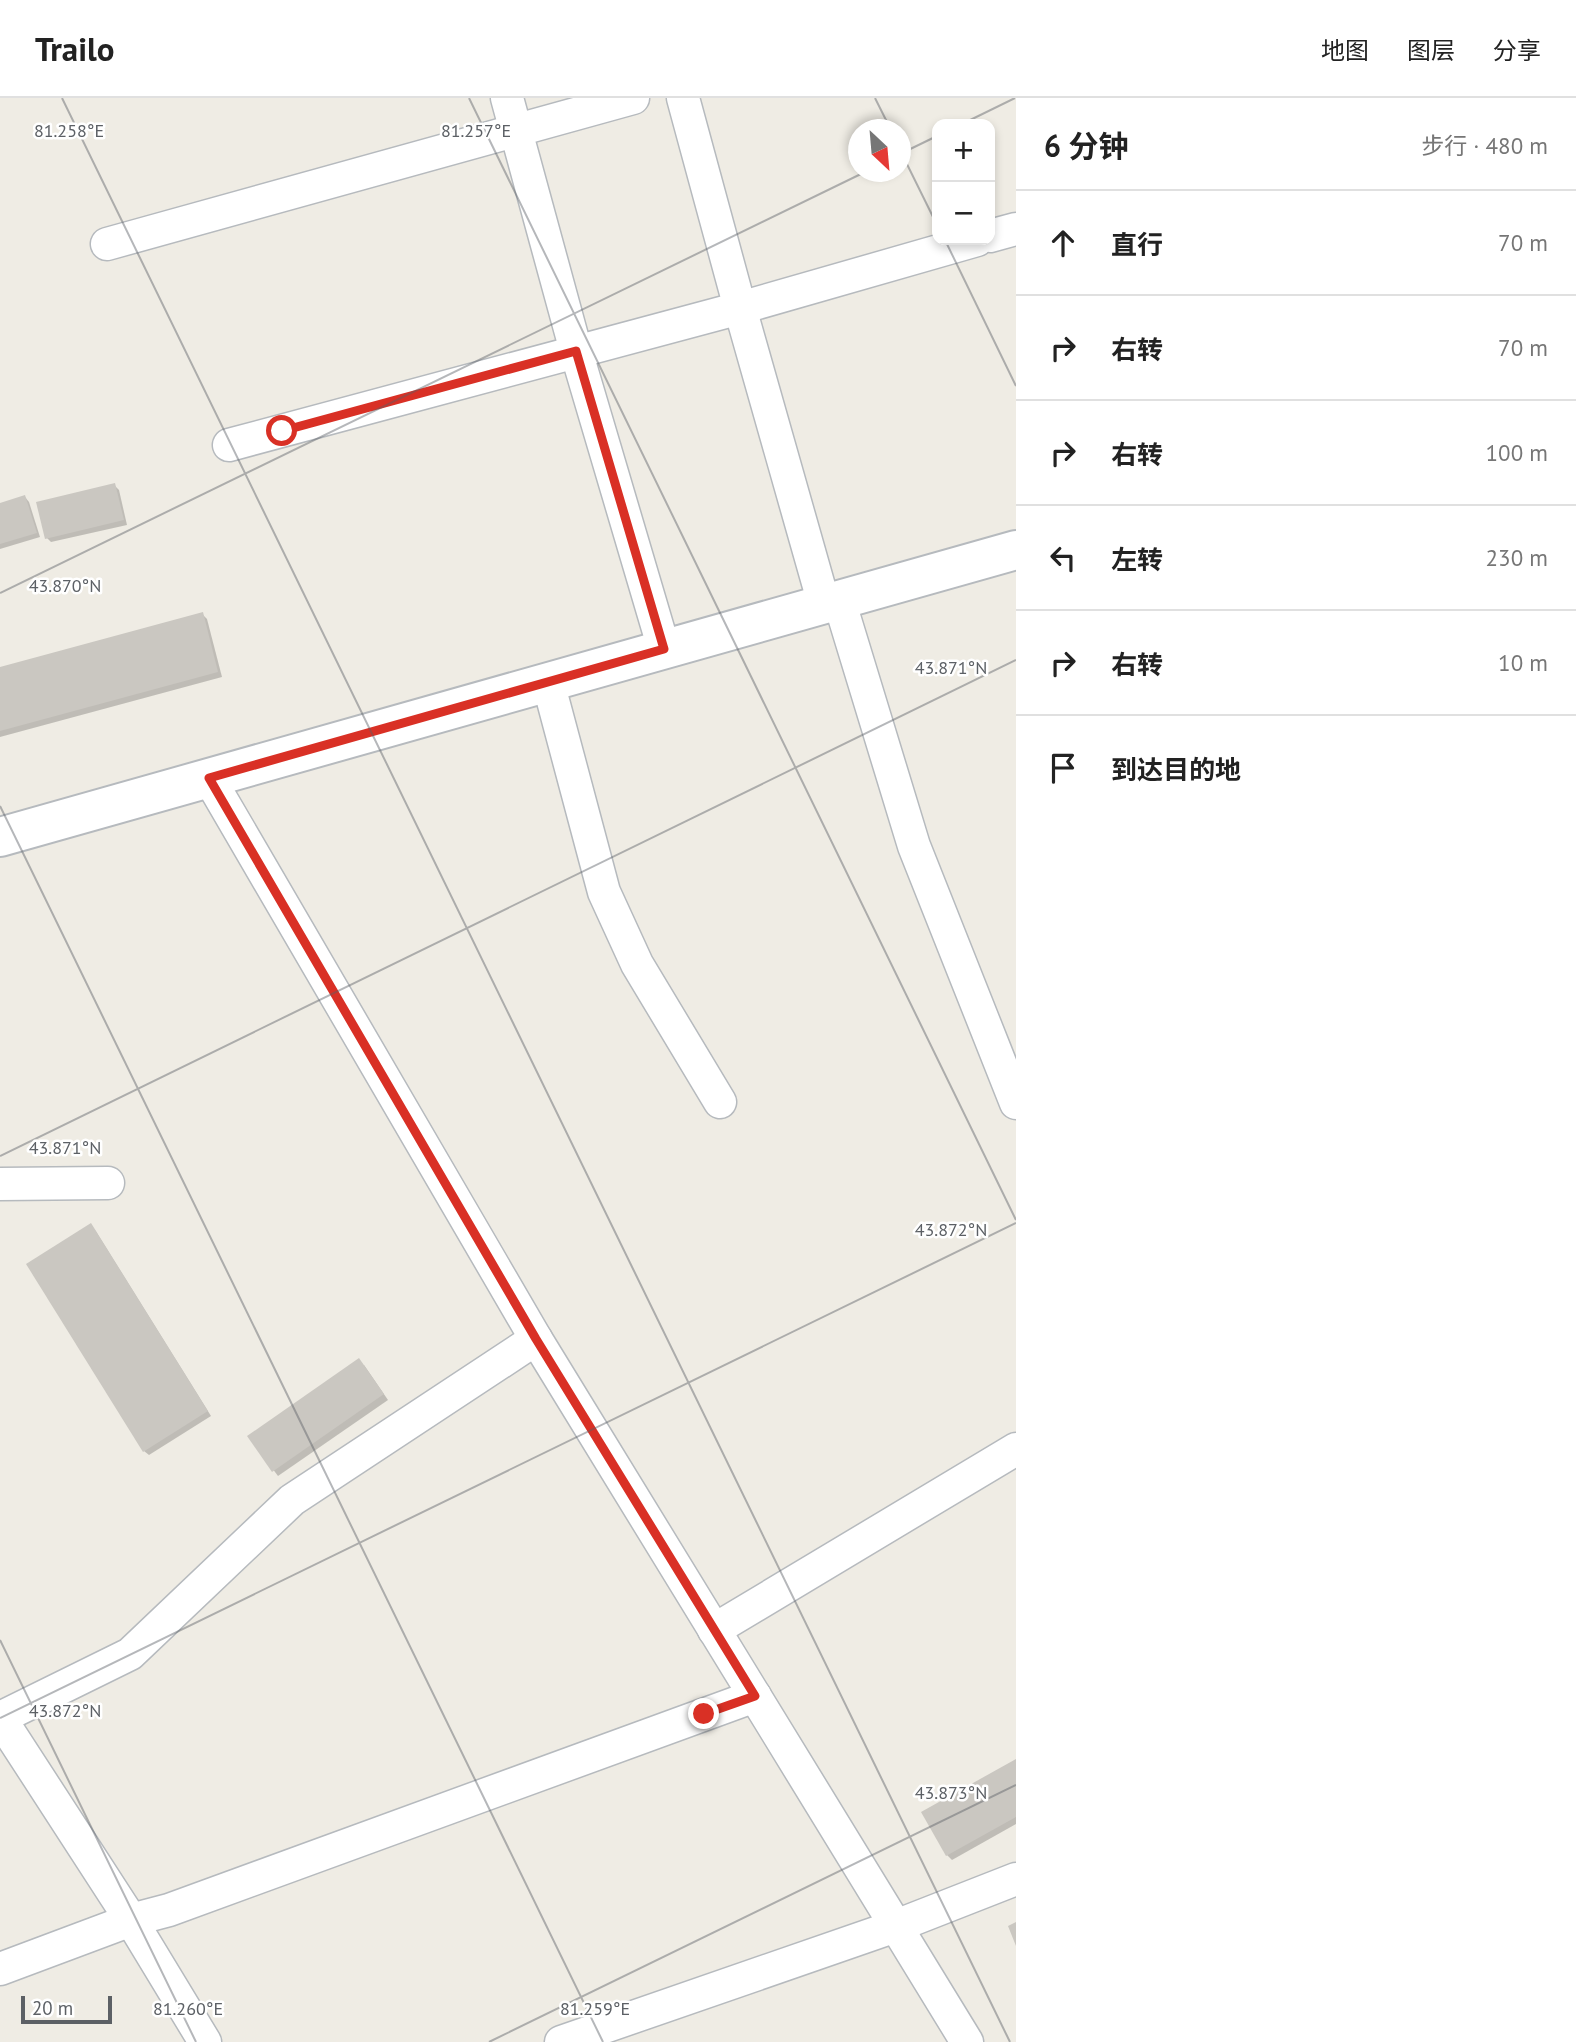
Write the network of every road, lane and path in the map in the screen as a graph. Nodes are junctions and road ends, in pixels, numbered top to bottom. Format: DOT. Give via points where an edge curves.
graph roads {
  1 [pos="506,98"];
  2 [pos="633,98"];
  3 [pos="683,98"];
  4 [pos="516,131"];
  5 [pos="1016,229"];
  6 [pos="995,235"];
  7 [pos="107,244"];
  8 [pos="960,245"];
  9 [pos="740,308"];
  10 [pos="576,351"];
  11 [pos="229,445"];
  12 [pos="1016,550"];
  13 [pos="832,602"];
  14 [pos="664,649"];
  15 [pos="548,682"];
  16 [pos="209,778"];
  17 [pos="0,837"];
  18 [pos="1013,1086"];
  19 [pos="720,1102"];
  20 [pos="108,1183"];
  21 [pos="0,1184"];
  22 [pos="536,1339"];
  23 [pos="1016,1449"];
  24 [pos="715,1630"];
  25 [pos="755,1696"];
  26 [pos="0,1718"];
  27 [pos="11,1756"];
  28 [pos="1016,1879"];
  29 [pos="131,1920"];
  30 [pos="897,1926"];
  31 [pos="0,1969"];
  32 [pos="205,2042"];
  33 [pos="561,2042"];
  34 [pos="967,2042"];
  1 -- 4 [label="street"];
  2 -- 4 [label="street"];
  3 -- 9 [label="street"];
  4 -- 7 [label="street"];
  4 -- 10 [label="street"];
  5 -- 6 [label="street"];
  8 -- 9 [label="street"];
  9 -- 10 [label="street"];
  9 -- 13 [label="street"];
  10 -- 11 [label="street"];
  10 -- 14 [label="street"];
  12 -- 13 [label="street"];
  13 -- 14 [label="street"];
  13 -- 18 [label="street" via="914,846"];
  14 -- 15 [label="street"];
  15 -- 16 [label="street"];
  15 -- 19 [label="street" via="604,892 637,964"];
  16 -- 17 [label="street"];
  16 -- 22 [label="street"];
  20 -- 21 [label="street"];
  22 -- 24 [label="street"];
  22 -- 26 [label="street" via="292,1500 130,1654"];
  23 -- 24 [label="street"];
  24 -- 25 [label="street"];
  25 -- 29 [label="street"];
  25 -- 30 [label="street"];
  26 -- 27 [label="street"];
  27 -- 29 [label="street"];
  28 -- 30 [label="street"];
  29 -- 31 [label="street"];
  29 -- 32 [label="street"];
  30 -- 33 [label="street"];
  30 -- 34 [label="street"];
}
